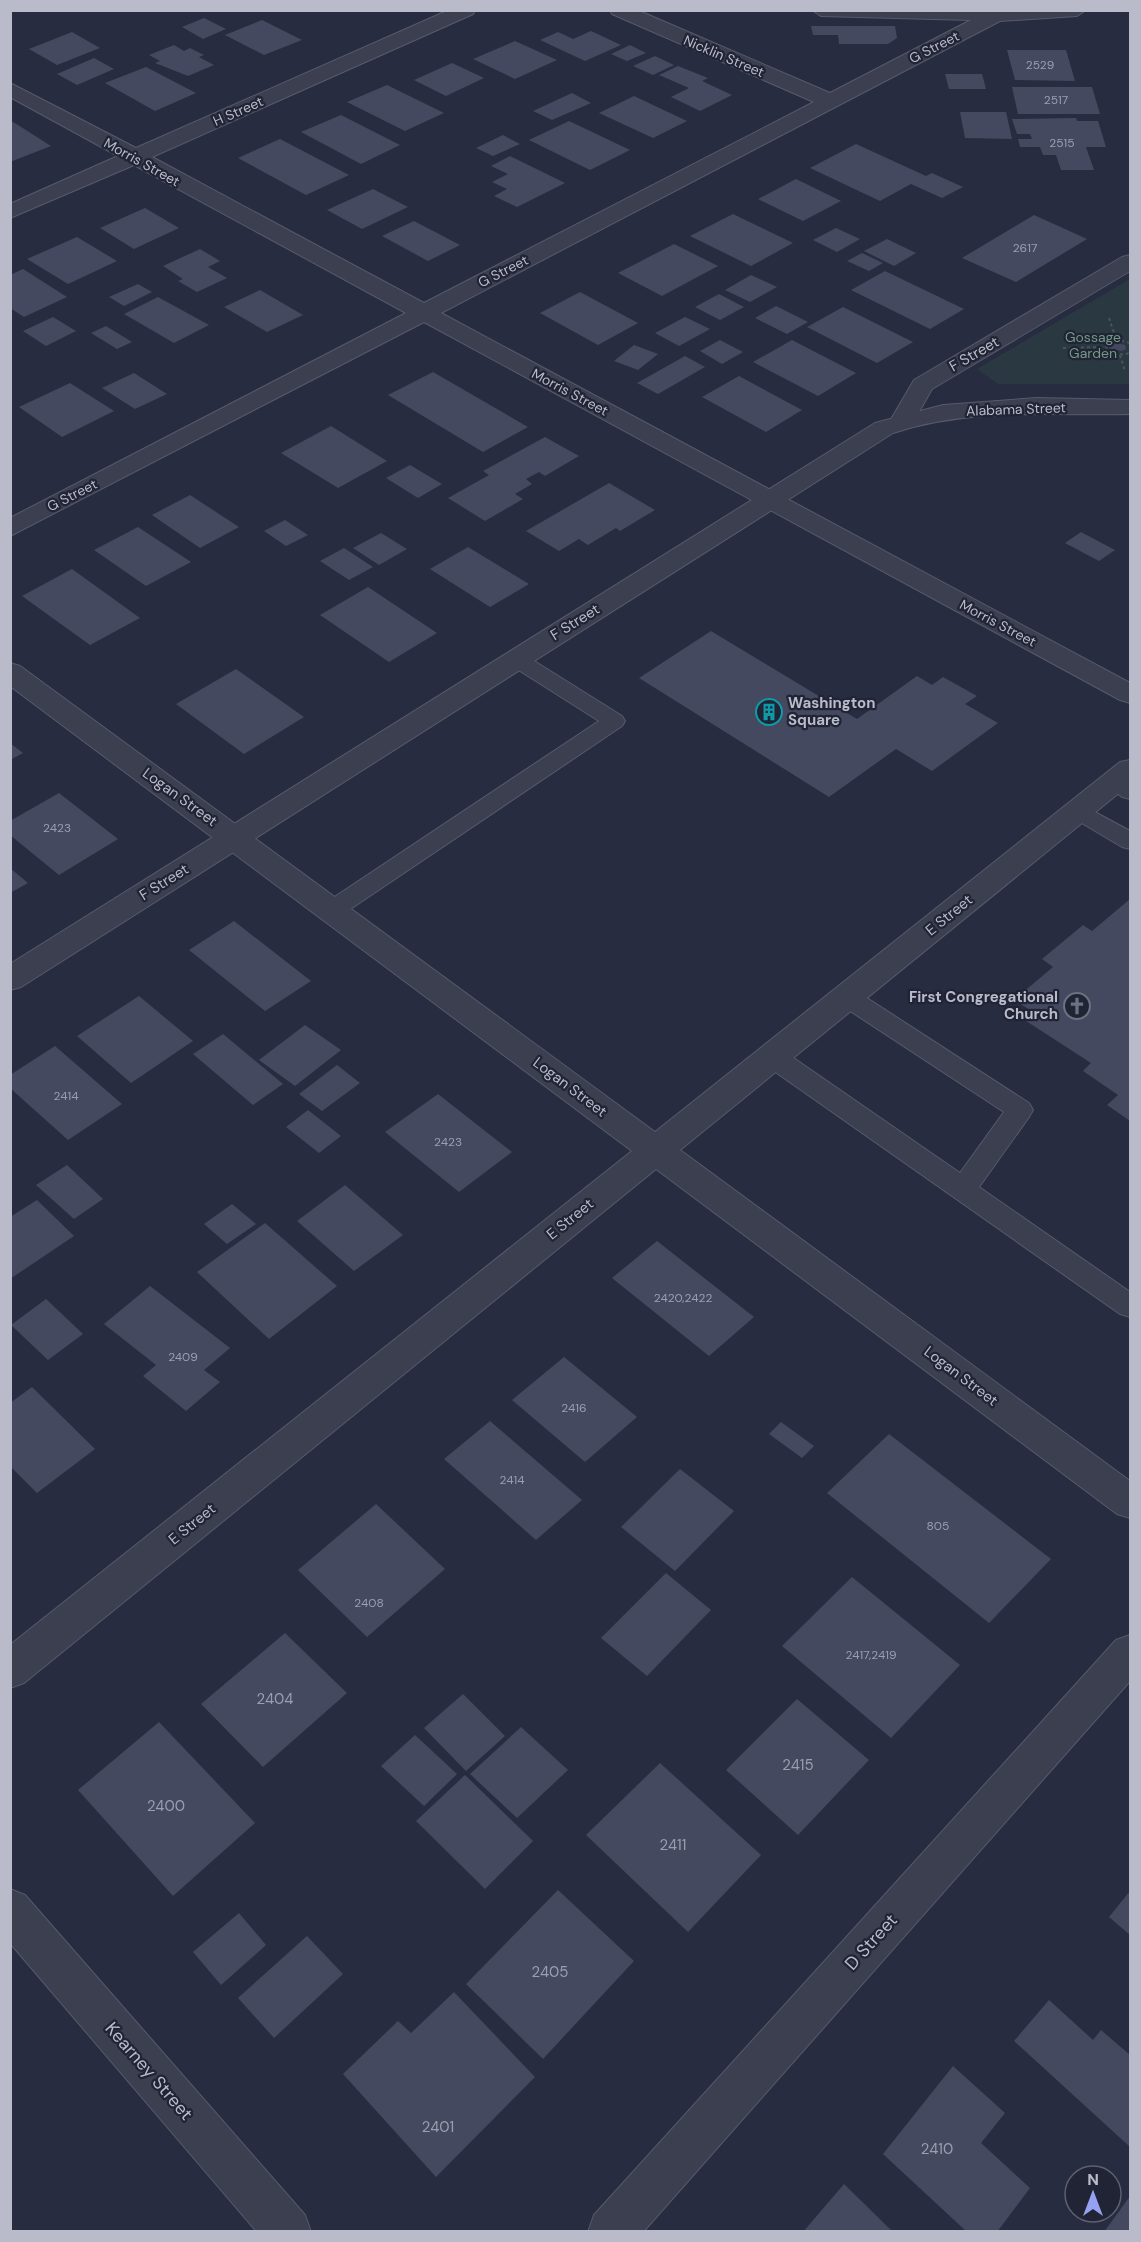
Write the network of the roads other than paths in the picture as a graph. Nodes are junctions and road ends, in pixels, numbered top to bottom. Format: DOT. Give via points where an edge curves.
graph roads {
  1 [pos="466,10"];
  2 [pos="619,10"];
  3 [pos="821,10"];
  4 [pos="1077,10"];
  5 [pos="996,15"];
  6 [pos="10,89"];
  7 [pos="830,102"];
  8 [pos="134,157"];
  9 [pos="10,212"];
  10 [pos="1131,262"];
  11 [pos="423,313"];
  12 [pos="1131,407"];
  13 [pos="902,421"];
  14 [pos="769,499"];
  15 [pos="10,528"];
  16 [pos="516,659"];
  17 [pos="10,672"];
  18 [pos="1131,694"];
  19 [pos="1125,781"];
  20 [pos="1078,811"];
  21 [pos="234,837"];
  22 [pos="1131,841"];
  23 [pos="332,910"];
  24 [pos="10,979"];
  25 [pos="847,997"];
  26 [pos="772,1057"];
  27 [pos="656,1151"];
  28 [pos="962,1190"];
  29 [pos="1131,1306"];
  30 [pos="1131,1502"];
  31 [pos="1131,1653"];
  32 [pos="10,1670"];
  33 [pos="10,1910"];
  34 [pos="288,2232"];
  35 [pos="611,2232"];
  1 -- 8 [label="street, H Street"];
  2 -- 7 [label="street, Nicklin Street"];
  3 -- 5 [label="street"];
  4 -- 5 [label="street"];
  5 -- 7 [label="street, G Street"];
  6 -- 8 [label="street, Morris Street"];
  7 -- 11 [label="street, G Street"];
  8 -- 9 [label="street, H Street"];
  8 -- 11 [label="street, Morris Street"];
  10 -- 13 [label="street, F Street" via="922,385"];
  11 -- 14 [label="street, Morris Street"];
  11 -- 15 [label="street, G Street"];
  12 -- 13 [label="street, Alabama Street" via="968,410"];
  13 -- 14 [label="street, F Street" via="856,443"];
  14 -- 16 [label="street, F Street"];
  14 -- 18 [label="street, Morris Street"];
  16 -- 21 [label="street, F Street"];
  16 -- 23 [label="lane" via="614,721"];
  17 -- 21 [label="street, Logan Street"];
  19 -- 20 [label="street, E Street"];
  20 -- 22 [label="lane"];
  20 -- 25 [label="street, E Street"];
  21 -- 23 [label="street, Logan Street"];
  21 -- 24 [label="street, F Street"];
  23 -- 27 [label="street, Logan Street"];
  25 -- 26 [label="street, E Street"];
  25 -- 28 [label="lane" via="1020,1110"];
  26 -- 27 [label="street, E Street"];
  26 -- 28 [label="lane"];
  27 -- 30 [label="street, Logan Street"];
  27 -- 32 [label="street, E Street"];
  28 -- 29 [label="lane"];
  31 -- 35 [label="street, D Street"];
  33 -- 34 [label="street, Kearney Street"];
}
